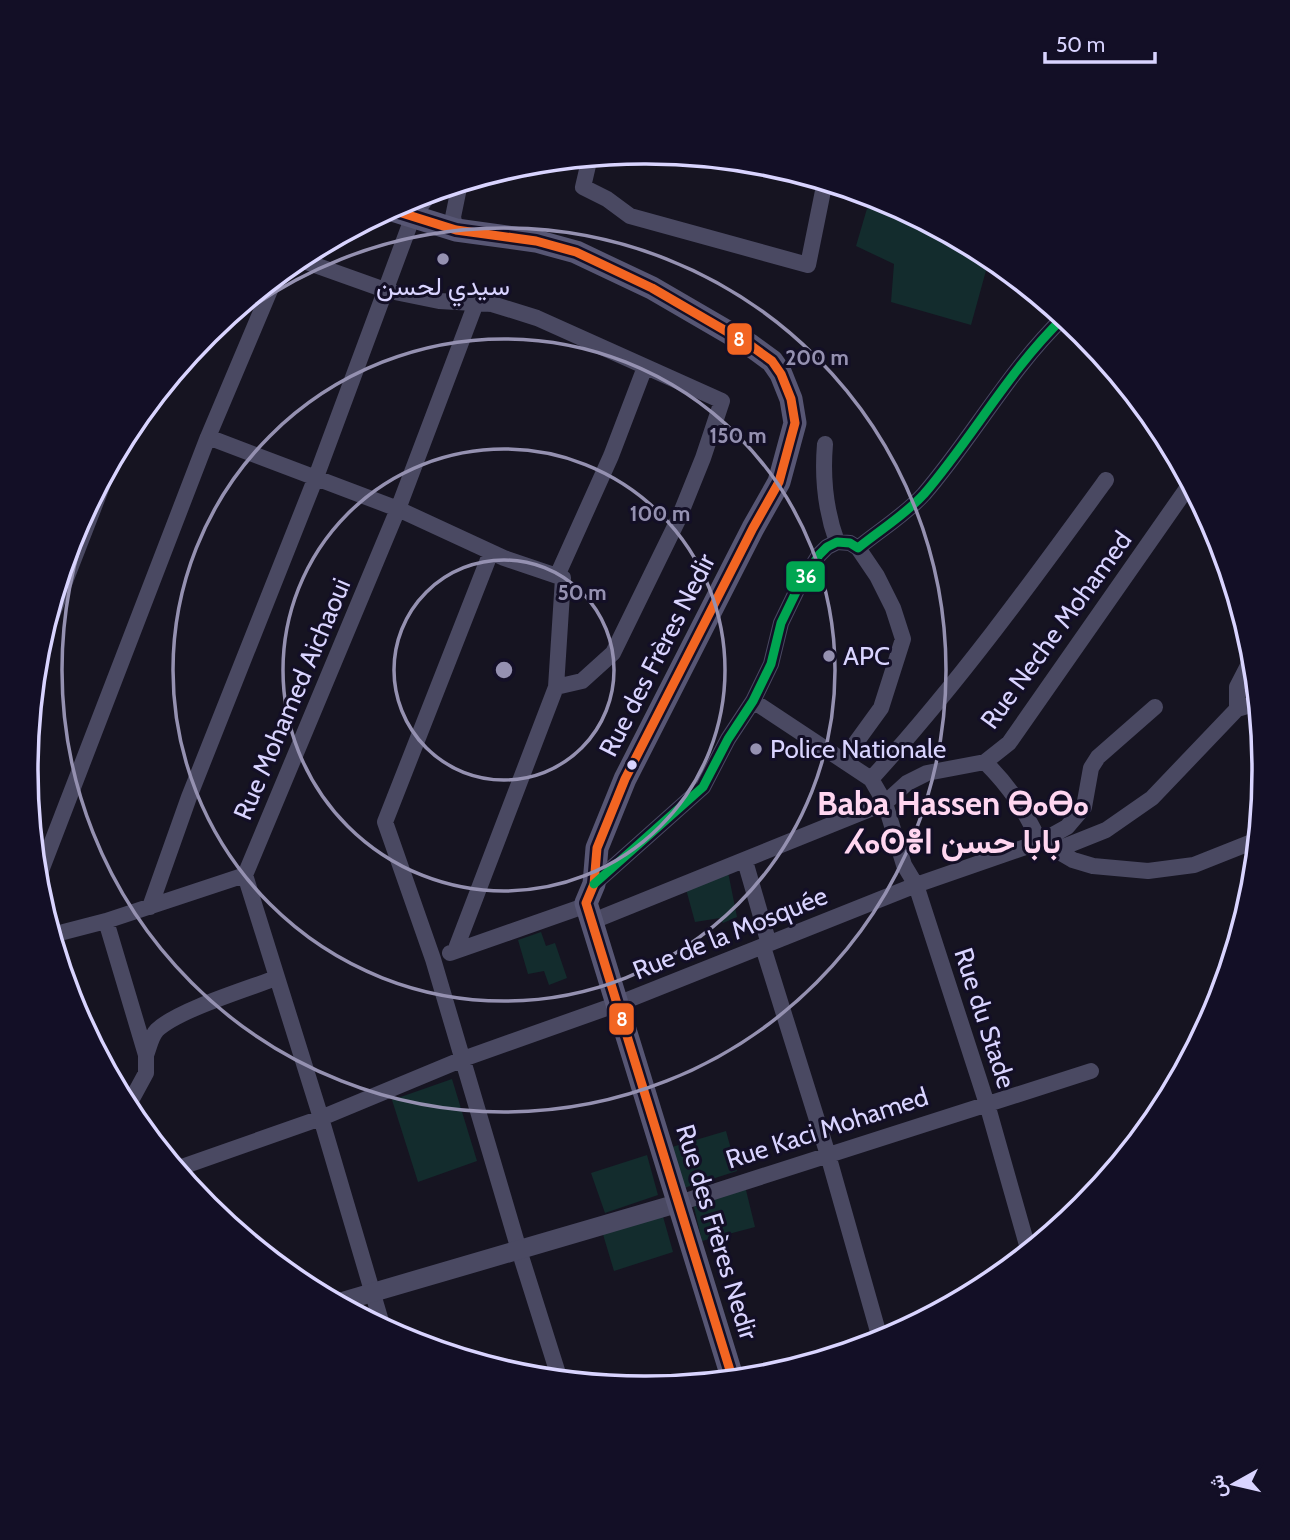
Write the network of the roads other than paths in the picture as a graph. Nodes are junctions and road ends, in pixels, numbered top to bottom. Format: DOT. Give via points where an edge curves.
graph roads {
  1 [pos="588,167"];
  2 [pos="823,191"];
  3 [pos="458,194"];
  4 [pos="419,208"];
  5 [pos="405,214"];
  6 [pos="413,216"];
  7 [pos="456,230"];
  8 [pos="312,264"];
  9 [pos="385,290"];
  10 [pos="268,296"];
  11 [pos="475,303"];
  12 [pos="1056,324"];
  13 [pos="645,367"];
  14 [pos="208,437"];
  15 [pos="825,444"];
  16 [pos="316,477"];
  17 [pos="1106,480"];
  18 [pos="1184,493"];
  19 [pos="398,509"];
  20 [pos="837,542"];
  21 [pos="858,548"];
  22 [pos="491,552"];
  23 [pos="557,576"];
  24 [pos="1243,674"];
  25 [pos="556,687"];
  26 [pos="753,701"];
  27 [pos="1248,706"];
  28 [pos="1155,707"];
  29 [pos="1237,709"];
  30 [pos="844,759"];
  31 [pos="985,762"];
  32 [pos="871,779"];
  33 [pos="885,803"];
  34 [pos="1040,842"];
  35 [pos="1246,849"];
  36 [pos="1056,850"];
  37 [pos="46,859"];
  38 [pos="745,861"];
  39 [pos="245,876"];
  40 [pos="916,885"];
  41 [pos="591,904"];
  42 [pos="150,907"];
  43 [pos="106,921"];
  44 [pos="61,933"];
  45 [pos="766,945"];
  46 [pos="455,951"];
  47 [pos="433,959"];
  48 [pos="276,978"];
  49 [pos="615,1005"];
  50 [pos="146,1055"];
  51 [pos="463,1059"];
  52 [pos="1091,1071"];
  53 [pos="134,1095"];
  54 [pos="987,1104"];
  55 [pos="321,1118"];
  56 [pos="832,1154"];
  57 [pos="185,1166"];
  58 [pos="679,1203"];
  59 [pos="1025,1242"];
  60 [pos="519,1250"];
  61 [pos="371,1293"];
  62 [pos="350,1299"];
  63 [pos="378,1315"];
  64 [pos="878,1330"];
  65 [pos="557,1370"];
  66 [pos="730,1370"];
  1 -- 2 [label="street" via="583,187 630,216 808,265"];
  3 -- 7 [label="street" via="453,217"];
  4 -- 6 [label="street"];
  5 -- 6 [label="main road, Rue des Frères Nedir"];
  6 -- 7 [label="main road, Rue des Frères Nedir"];
  6 -- 9 [label="street"];
  7 -- 41 [label="main road, Rue des Frères Nedir" via="536,241 576,252 652,288 772,361 791,399 795,423 779,482 625,779 597,848"];
  8 -- 9 [label="street"];
  9 -- 11 [label="street"];
  9 -- 16 [label="street"];
  10 -- 14 [label="street"];
  11 -- 13 [label="street" via="537,318"];
  11 -- 19 [label="street, Rue Mohamed Aichaoui"];
  12 -- 21 [label="street" via="1026,356 924,494"];
  13 -- 23 [label="street"];
  13 -- 25 [label="street" via="722,401 678,520 613,653 582,681"];
  14 -- 16 [label="street"];
  14 -- 37 [label="street"];
  15 -- 20 [label="street" via="827,513"];
  16 -- 19 [label="street"];
  16 -- 42 [label="street"];
  17 -- 32 [label="street" via="985,644"];
  18 -- 31 [label="street, Rue Neche Mohamed" via="1009,743"];
  19 -- 22 [label="street"];
  19 -- 39 [label="street, Rue Mohamed Aichaoui"];
  20 -- 21 [label="street"];
  20 -- 26 [label="street" via="819,555 797,590"];
  21 -- 30 [label="street" via="893,608 902,639 881,708"];
  22 -- 23 [label="street"];
  22 -- 47 [label="street" via="385,822"];
  23 -- 25 [label="street" via="563,578"];
  24 -- 29 [label="street" via="1237,687"];
  25 -- 46 [label="street"];
  26 -- 30 [label="street"];
  26 -- 41 [label="street" via="703,787"];
  27 -- 29 [label="street"];
  28 -- 34 [label="street, Rue de la Mosquée" via="1098,757 1091,768 1084,807 1067,827"];
  29 -- 36 [label="street" via="1152,798 1106,830"];
  30 -- 32 [label="street"];
  31 -- 33 [label="street, Rue Neche Mohamed" via="927,773"];
  31 -- 34 [label="street" via="1008,784"];
  32 -- 33 [label="street, Rue du Stade"];
  33 -- 38 [label="street, Rue Neche Mohamed"];
  33 -- 40 [label="street, Rue du Stade" via="904,865"];
  34 -- 36 [label="street"];
  34 -- 40 [label="street, Rue de la Mosquée"];
  35 -- 36 [label="street" via="1194,865 1148,871 1093,866"];
  38 -- 41 [label="street, Rue Neche Mohamed"];
  38 -- 45 [label="street"];
  39 -- 42 [label="street"];
  39 -- 48 [label="street"];
  40 -- 45 [label="street, Rue de la Mosquée"];
  40 -- 54 [label="street, Rue du Stade"];
  41 -- 46 [label="street, Rue Neche Mohamed"];
  41 -- 49 [label="main road, Rue des Frères Nedir"];
  42 -- 43 [label="street"];
  43 -- 44 [label="street"];
  43 -- 50 [label="street"];
  45 -- 49 [label="street, Rue de la Mosquée"];
  45 -- 56 [label="street"];
  46 -- 47 [label="street, Rue Neche Mohamed"];
  47 -- 51 [label="street"];
  48 -- 50 [label="street" via="171,1021 155,1032"];
  48 -- 55 [label="street"];
  49 -- 51 [label="street, Rue de la Mosquée"];
  49 -- 58 [label="main road, Rue des Frères Nedir"];
  50 -- 53 [label="street" via="146,1073"];
  51 -- 55 [label="street, Rue de la Mosquée"];
  51 -- 60 [label="street"];
  52 -- 54 [label="street, Rue Kaci Mohamed"];
  54 -- 56 [label="street, Rue Kaci Mohamed"];
  54 -- 59 [label="street, Rue du Stade"];
  55 -- 57 [label="street, Rue de la Mosquée"];
  55 -- 61 [label="street"];
  56 -- 58 [label="street, Rue Kaci Mohamed"];
  56 -- 64 [label="street"];
  58 -- 60 [label="street, Rue Kaci Mohamed"];
  58 -- 66 [label="main road, Rue des Frères Nedir"];
  60 -- 61 [label="street, Rue Kaci Mohamed"];
  60 -- 65 [label="street"];
  61 -- 62 [label="street, Rue Kaci Mohamed"];
  61 -- 63 [label="street"];
}
